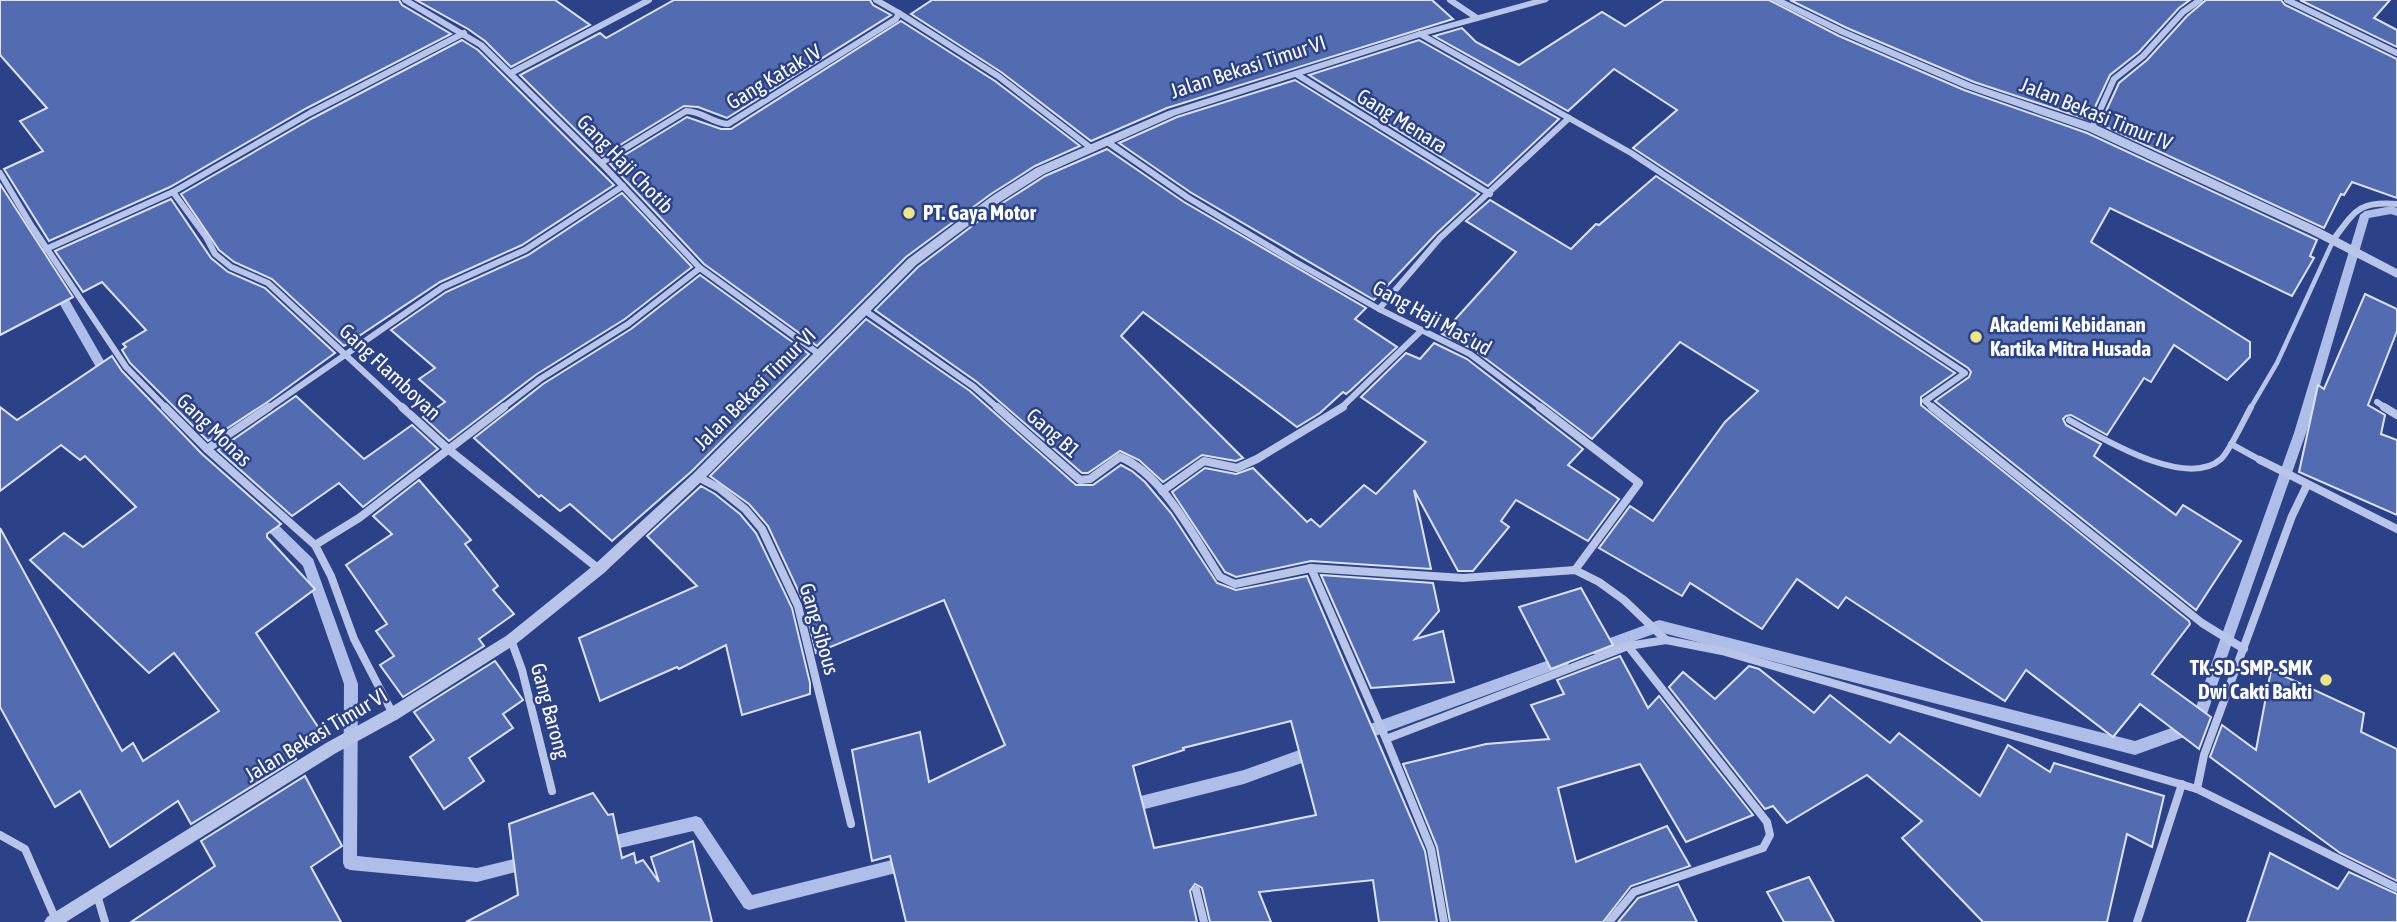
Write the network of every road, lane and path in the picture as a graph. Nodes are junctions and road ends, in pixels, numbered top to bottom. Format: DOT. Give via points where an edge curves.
graph roads {
  1 [pos="418,0"];
  2 [pos="649,0"];
  3 [pos="876,0"];
  4 [pos="1450,0"];
  5 [pos="1544,0"];
  6 [pos="1776,0"];
  7 [pos="2200,0"];
  8 [pos="2287,0"];
  9 [pos="407,2"];
  10 [pos="899,13"];
  11 [pos="1477,18"];
  12 [pos="464,33"];
  13 [pos="1420,34"];
  14 [pos="2397,53"];
  15 [pos="511,73"];
  16 [pos="1296,74"];
  17 [pos="1569,118"];
  18 [pos="2092,128"];
  19 [pos="1107,141"];
  20 [pos="1091,148"];
  21 [pos="601,163"];
  22 [pos="0,173"];
  23 [pos="623,186"];
  24 [pos="4,189"];
  25 [pos="173,192"];
  26 [pos="1490,194"];
  27 [pos="2397,204"];
  28 [pos="2333,240"];
  29 [pos="47,249"];
  30 [pos="700,268"];
  31 [pos="2397,274"];
  32 [pos="1379,309"];
  33 [pos="864,310"];
  34 [pos="1422,330"];
  35 [pos="343,353"];
  36 [pos="819,354"];
  37 [pos="2377,402"];
  38 [pos="2397,415"];
  39 [pos="2069,420"];
  40 [pos="2231,444"];
  41 [pos="207,449"];
  42 [pos="448,449"];
  43 [pos="2260,460"];
  44 [pos="698,477"];
  45 [pos="2307,485"];
  46 [pos="1162,491"];
  47 [pos="2397,529"];
  48 [pos="315,545"];
  49 [pos="1311,568"];
  50 [pos="599,569"];
  51 [pos="1575,570"];
  52 [pos="511,640"];
  53 [pos="1666,640"];
  54 [pos="1628,646"];
  55 [pos="2240,647"];
  56 [pos="389,716"];
  57 [pos="1386,739"];
  58 [pos="331,748"];
  59 [pos="2182,784"];
  60 [pos="2197,789"];
  61 [pos="552,791"];
  62 [pos="851,824"];
  63 [pos="0,835"];
  64 [pos="2397,888"];
  65 [pos="1196,890"];
  66 [pos="97,895"];
  67 [pos="54,921"];
  68 [pos="105,922"];
  69 [pos="1204,922"];
  70 [pos="1444,922"];
  71 [pos="1609,922"];
  72 [pos="2137,922"];
  1 -- 9 [label="street"];
  2 -- 15 [label="street"];
  3 -- 10 [label="street"];
  4 -- 11 [label="street"];
  5 -- 11 [label="street, Jalan Bekasi Timur VI"];
  6 -- 18 [label="street, Jalan Bekasi Timur IV" via="1969,86"];
  7 -- 18 [label="street" via="2114,79"];
  8 -- 14 [label="street"];
  9 -- 12 [label="street, Gang Haji Chotib"];
  10 -- 20 [label="street" via="971,57"];
  10 -- 21 [label="street, Gang Katak IV" via="897,19 729,124 718,124 700,111 686,111"];
  11 -- 13 [label="street, Jalan Bekasi Timur VI"];
  12 -- 15 [label="street, Gang Haji Chotib"];
  12 -- 25 [label="street" via="310,113"];
  13 -- 16 [label="street, Jalan Bekasi Timur VI"];
  13 -- 17 [label="street"];
  15 -- 21 [label="street, Gang Haji Chotib"];
  16 -- 19 [label="street, Jalan Bekasi Timur VI" via="1172,113"];
  16 -- 26 [label="street, Gang Menara"];
  17 -- 26 [label="street"];
  17 -- 55 [label="street" via="1631,153 1965,373 1925,401 2202,623"];
  18 -- 28 [label="street, Jalan Bekasi Timur IV"];
  19 -- 20 [label="street, Jalan Bekasi Timur VI"];
  19 -- 32 [label="street, Gang Haji Mas'ud" via="1187,197"];
  20 -- 33 [label="street, Jalan Bekasi Timur VI" via="1040,171 996,199 912,262"];
  21 -- 23 [label="street, Gang Haji Chotib"];
  22 -- 24 [label="street, Gang Monas"];
  23 -- 30 [label="street, Gang Haji Chotib"];
  23 -- 35 [label="street" via="510,258 445,285"];
  24 -- 29 [label="street, Gang Monas"];
  25 -- 29 [label="street"];
  25 -- 35 [label="street, Gang Flamboyan" via="208,245 236,271 268,283"];
  26 -- 32 [label="street" via="1440,238"];
  27 -- 28 [label="street" via="2374,202 2353,213"];
  28 -- 31 [label="street, Jalan Bekasi Timur IV"];
  28 -- 40 [label="lane" via="2277,363"];
  29 -- 41 [label="street, Gang Monas" via="126,367"];
  30 -- 36 [label="street, Gang Haji Chotib"];
  30 -- 42 [label="street"];
  32 -- 34 [label="street, Gang Haji Mas'ud"];
  33 -- 36 [label="street, Jalan Bekasi Timur VI"];
  33 -- 46 [label="street, Gang B1" via="974,387 1080,480 1090,479 1126,457"];
  34 -- 46 [label="street" via="1343,407 1237,468 1204,461"];
  34 -- 51 [label="street, Gang Haji Mas'ud" via="1470,354 1639,483"];
  35 -- 41 [label="street"];
  35 -- 42 [label="street, Gang Flamboyan"];
  36 -- 44 [label="street, Jalan Bekasi Timur VI"];
  37 -- 38 [label="street"];
  39 -- 40 [label="lane" via="2153,462 2183,468 2206,467 2221,458"];
  40 -- 43 [label="lane"];
  41 -- 48 [label="street, Gang Monas"];
  42 -- 48 [label="street" via="359,518"];
  42 -- 50 [label="street, Gang Flamboyan"];
  43 -- 45 [label="street"];
  44 -- 50 [label="street, Jalan Bekasi Timur VI"];
  44 -- 62 [label="street, Gang Sibous" via="745,509 762,529 798,606"];
  45 -- 47 [label="street"];
  45 -- 55 [label="street"];
  46 -- 49 [label="street, Gang B1" via="1227,582"];
  48 -- 56 [label="street, Gang Monas"];
  49 -- 51 [label="street" via="1463,578"];
  49 -- 57 [label="street"];
  50 -- 52 [label="street, Jalan Bekasi Timur VI"];
  51 -- 53 [label="street" via="1592,576"];
  52 -- 56 [label="street, Jalan Bekasi Timur VI"];
  52 -- 61 [label="street, Gang Barong"];
  53 -- 54 [label="street"];
  53 -- 59 [label="street" via="1722,651"];
  54 -- 57 [label="street"];
  54 -- 71 [label="street" via="1767,822 1770,835 1763,848 1634,892"];
  55 -- 60 [label="street"];
  56 -- 58 [label="street, Jalan Bekasi Timur VI"];
  57 -- 70 [label="street" via="1431,849"];
  58 -- 66 [label="street, Jalan Bekasi Timur VI"];
  59 -- 60 [label="street"];
  59 -- 72 [label="street"];
  60 -- 64 [label="street"];
  63 -- 67 [label="street" via="25,849"];
  65 -- 69 [label="street"];
  66 -- 67 [label="street, Jalan Bekasi Timur VI"];
  66 -- 68 [label="street"];
}
